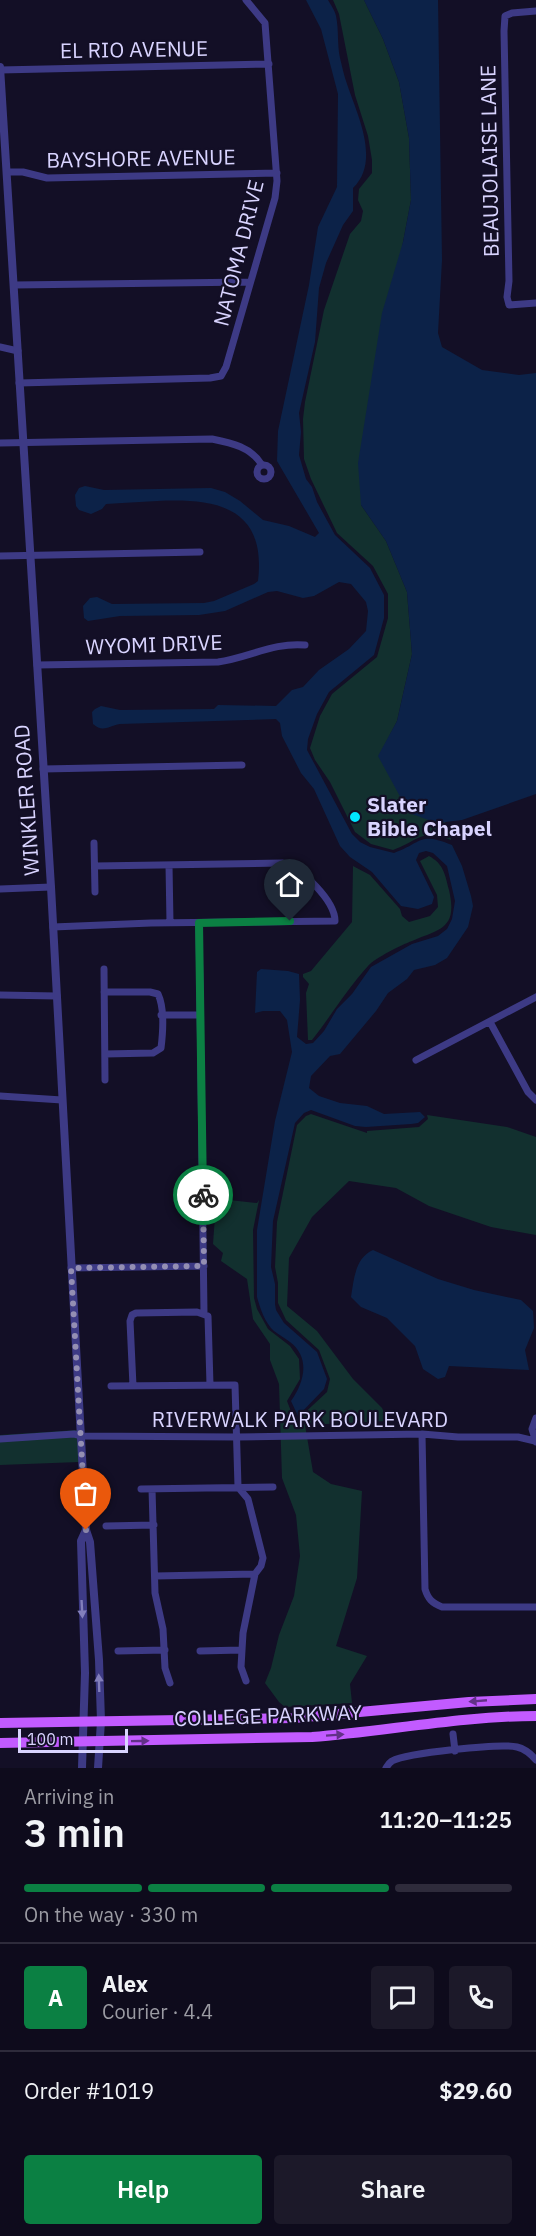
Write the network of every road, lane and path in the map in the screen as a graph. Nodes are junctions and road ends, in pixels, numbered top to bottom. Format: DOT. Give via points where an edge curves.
graph roads {
  1 [pos="246,0"];
  2 [pos="536,11"];
  3 [pos="269,64"];
  4 [pos="0,69"];
  5 [pos="3,153"];
  6 [pos="7,172"];
  7 [pos="277,173"];
  8 [pos="250,282"];
  9 [pos="14,285"];
  10 [pos="536,303"];
  11 [pos="0,347"];
  12 [pos="18,351"];
  13 [pos="20,383"];
  14 [pos="23,442"];
  15 [pos="0,443"];
  16 [pos="262,465"];
  17 [pos="200,552"];
  18 [pos="30,555"];
  19 [pos="0,556"];
  20 [pos="305,645"];
  21 [pos="37,665"];
  22 [pos="242,765"];
  23 [pos="43,769"];
  24 [pos="94,843"];
  25 [pos="169,865"];
  26 [pos="95,866"];
  27 [pos="51,887"];
  28 [pos="0,888"];
  29 [pos="95,892"];
  30 [pos="170,923"];
  31 [pos="199,923"];
  32 [pos="53,927"];
  33 [pos="104,969"];
  34 [pos="104,992"];
  35 [pos="0,995"];
  36 [pos="57,996"];
  37 [pos="536,997"];
  38 [pos="162,1015"];
  39 [pos="200,1015"];
  40 [pos="490,1022"];
  41 [pos="105,1054"];
  42 [pos="416,1060"];
  43 [pos="105,1080"];
  44 [pos="0,1096"];
  45 [pos="63,1100"];
  46 [pos="536,1100"];
  47 [pos="204,1266"];
  48 [pos="71,1268"];
  49 [pos="204,1313"];
  50 [pos="210,1385"];
  51 [pos="111,1386"];
  52 [pos="133,1386"];
  53 [pos="536,1418"];
  54 [pos="532,1429"];
  55 [pos="422,1434"];
  56 [pos="82,1436"];
  57 [pos="237,1437"];
  58 [pos="518,1437"];
  59 [pos="0,1439"];
  60 [pos="535,1441"];
  61 [pos="238,1487"];
  62 [pos="273,1487"];
  63 [pos="152,1489"];
  64 [pos="141,1490"];
  65 [pos="154,1525"];
  66 [pos="106,1526"];
  67 [pos="86,1530"];
  68 [pos="255,1574"];
  69 [pos="155,1575"];
  70 [pos="536,1606"];
  71 [pos="165,1650"];
  72 [pos="241,1650"];
  73 [pos="200,1651"];
  74 [pos="117,1652"];
  75 [pos="246,1681"];
  76 [pos="170,1683"];
  77 [pos="536,1699"];
  78 [pos="536,1716"];
  79 [pos="101,1721"];
  80 [pos="84,1722"];
  81 [pos="0,1723"];
  82 [pos="453,1734"];
  83 [pos="81,1741"];
  84 [pos="98,1741"];
  85 [pos="0,1743"];
  86 [pos="455,1750"];
  87 [pos="536,1760"];
  88 [pos="82,1768"];
  89 [pos="98,1768"];
  90 [pos="386,1768"];
  1 -- 3 [label="street, NATOMA DRIVE" via="265,23"];
  2 -- 10 [label="street, BEAUJOLAISE LANE" via="505,16 507,297 509,305"];
  3 -- 4 [label="street, EL RIO AVENUE"];
  3 -- 7 [label="street, NATOMA DRIVE"];
  4 -- 5 [label="street, WINKLER ROAD"];
  5 -- 6 [label="street, WINKLER ROAD"];
  6 -- 7 [label="street, BAYSHORE AVENUE" via="47,178"];
  6 -- 9 [label="street, WINKLER ROAD"];
  7 -- 8 [label="street, NATOMA DRIVE" via="275,198"];
  8 -- 9 [label="street"];
  8 -- 13 [label="street, NATOMA DRIVE" via="221,375"];
  9 -- 12 [label="street, WINKLER ROAD"];
  11 -- 12 [label="street"];
  12 -- 13 [label="street, WINKLER ROAD"];
  13 -- 14 [label="street, WINKLER ROAD"];
  14 -- 15 [label="street"];
  14 -- 16 [label="street" via="212,440 242,448"];
  14 -- 18 [label="street, WINKLER ROAD"];
  17 -- 18 [label="street"];
  18 -- 19 [label="street"];
  18 -- 21 [label="street, WINKLER ROAD"];
  20 -- 21 [label="street, WYOMI DRIVE" via="277,645 218,662"];
  21 -- 23 [label="street, WINKLER ROAD"];
  22 -- 23 [label="street"];
  23 -- 27 [label="street, WINKLER ROAD"];
  24 -- 26 [label="street"];
  25 -- 26 [label="street"];
  25 -- 30 [label="street"];
  25 -- 31 [label="street" via="290,865 328,900 336,921"];
  26 -- 29 [label="street"];
  27 -- 28 [label="street"];
  27 -- 32 [label="street, WINKLER ROAD"];
  30 -- 31 [label="street"];
  30 -- 32 [label="street"];
  31 -- 39 [label="street"];
  32 -- 36 [label="street, WINKLER ROAD"];
  33 -- 34 [label="street"];
  34 -- 38 [label="street" via="158,994"];
  34 -- 41 [label="street"];
  35 -- 36 [label="street"];
  36 -- 45 [label="street, WINKLER ROAD"];
  37 -- 40 [label="street"];
  38 -- 39 [label="street"];
  38 -- 41 [label="street" via="160,1048 153,1053"];
  39 -- 47 [label="street"];
  40 -- 42 [label="street"];
  40 -- 46 [label="street"];
  41 -- 43 [label="street"];
  44 -- 45 [label="street"];
  45 -- 48 [label="street, WINKLER ROAD"];
  47 -- 48 [label="street"];
  47 -- 49 [label="street"];
  48 -- 56 [label="street, WINKLER ROAD"];
  49 -- 50 [label="street" via="208,1316"];
  49 -- 52 [label="street" via="132,1316"];
  50 -- 52 [label="street"];
  50 -- 57 [label="street" via="235,1385"];
  51 -- 52 [label="street"];
  53 -- 54 [label="street"];
  54 -- 58 [label="street, RIVERWALK PARK BOULEVARD"];
  54 -- 60 [label="street"];
  55 -- 57 [label="street, RIVERWALK PARK BOULEVARD"];
  55 -- 58 [label="street, RIVERWALK PARK BOULEVARD"];
  55 -- 70 [label="street" via="428,1597 442,1607"];
  56 -- 57 [label="street, RIVERWALK PARK BOULEVARD"];
  56 -- 59 [label="street, RIVERWALK PARK BOULEVARD"];
  56 -- 67 [label="street, WINKLER ROAD"];
  57 -- 61 [label="street"];
  58 -- 60 [label="street, RIVERWALK PARK BOULEVARD"];
  61 -- 62 [label="street"];
  61 -- 63 [label="street"];
  61 -- 68 [label="street" via="248,1499 262,1549 261,1566"];
  63 -- 64 [label="street"];
  63 -- 65 [label="street"];
  65 -- 66 [label="street"];
  65 -- 69 [label="street"];
  79 -- 67 [label="street, WINKLER ROAD, one-way" via="95,1603"];
  67 -- 80 [label="street, WINKLER ROAD, one-way" via="81,1541"];
  68 -- 69 [label="street"];
  68 -- 72 [label="street"];
  69 -- 71 [label="street"];
  71 -- 74 [label="street"];
  71 -- 76 [label="street"];
  72 -- 73 [label="street"];
  72 -- 75 [label="street"];
  77 -- 79 [label="main road, COLLEGE PARKWAY, one-way" via="324,1717"];
  84 -- 78 [label="main road, COLLEGE PARKWAY, one-way" via="312,1737 471,1718"];
  79 -- 80 [label="main road, COLLEGE PARKWAY"];
  79 -- 84 [label="street, WINKLER ROAD"];
  80 -- 81 [label="main road, COLLEGE PARKWAY"];
  80 -- 83 [label="street, WINKLER ROAD"];
  82 -- 86 [label="street"];
  83 -- 84 [label="main road, COLLEGE PARKWAY"];
  83 -- 85 [label="main road, COLLEGE PARKWAY"];
  83 -- 88 [label="street, WINKLER ROAD"];
  84 -- 89 [label="street, WINKLER ROAD"];
  86 -- 87 [label="street" via="510,1746 526,1750"];
  86 -- 90 [label="street" via="399,1759"];
}
